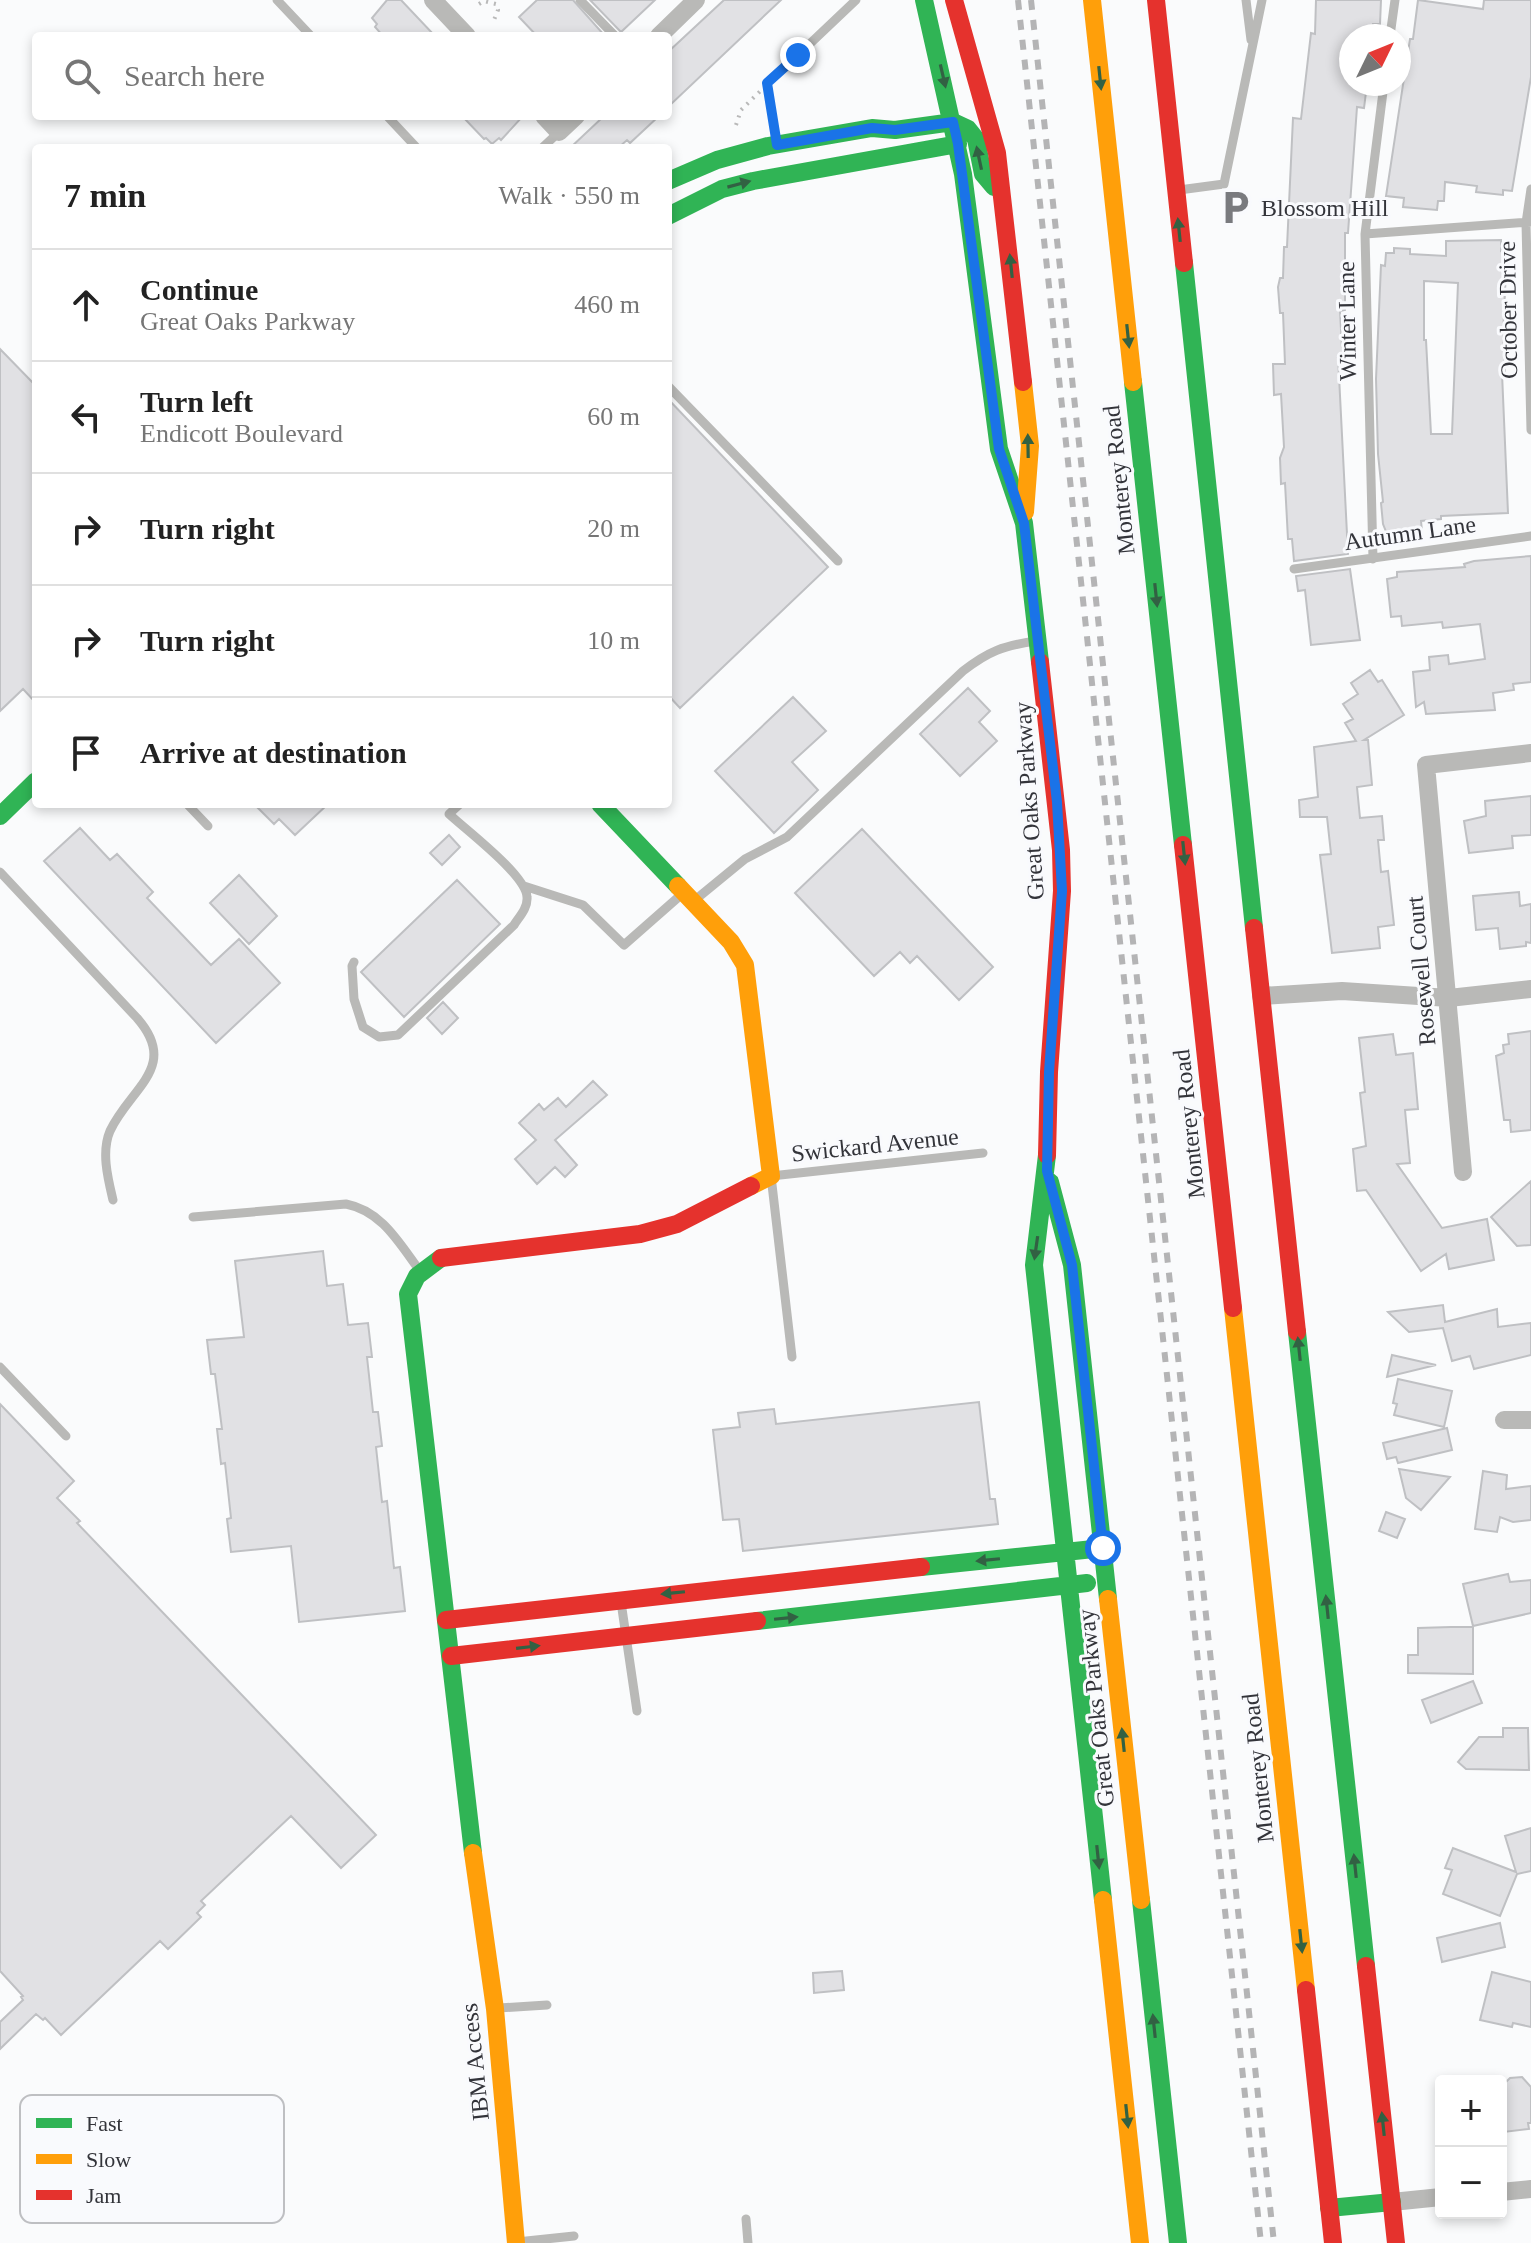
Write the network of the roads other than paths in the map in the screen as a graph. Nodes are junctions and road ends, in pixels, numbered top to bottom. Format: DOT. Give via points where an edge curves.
graph roads {
  1 [pos="277,0"];
  2 [pos="433,0"];
  3 [pos="580,0"];
  4 [pos="696,0"];
  5 [pos="856,0"];
  6 [pos="924,0"];
  7 [pos="954,0"];
  8 [pos="1092,0"];
  9 [pos="1156,0"];
  10 [pos="1246,0"];
  11 [pos="1262,0"];
  12 [pos="1395,0"];
  13 [pos="1392,24"];
  14 [pos="307,32"];
  15 [pos="463,32"];
  16 [pos="611,32"];
  17 [pos="663,32"];
  18 [pos="1252,50"];
  19 [pos="798,55"];
  20 [pos="1382,96"];
  21 [pos="391,120"];
  22 [pos="548,120"];
  23 [pos="572,120"];
  24 [pos="953,122"];
  25 [pos="559,132"];
  26 [pos="827,136"];
  27 [pos="413,144"];
  28 [pos="546,144"];
  29 [pos="958,144"];
  30 [pos="833,166"];
  31 [pos="672,179"];
  32 [pos="1531,189"];
  33 [pos="1175,190"];
  34 [pos="1004,199"];
  35 [pos="672,214"];
  36 [pos="1529,223"];
  37 [pos="1365,234"];
  38 [pos="672,390"];
  39 [pos="1531,430"];
  40 [pos="1024,523"];
  41 [pos="1531,536"];
  42 [pos="1373,559"];
  43 [pos="838,561"];
  44 [pos="1294,569"];
  45 [pos="1039,641"];
  46 [pos="1531,753"];
  47 [pos="32,785"];
  48 [pos="191,808"];
  49 [pos="456,808"];
  50 [pos="604,808"];
  51 [pos="0,816"];
  52 [pos="208,826"];
  53 [pos="0,872"];
  54 [pos="524,886"];
  55 [pos="688,897"];
  56 [pos="354,962"];
  57 [pos="1531,989"];
  58 [pos="1261,996"];
  59 [pos="1449,998"];
  60 [pos="983,1153"];
  61 [pos="1047,1171"];
  62 [pos="1463,1172"];
  63 [pos="771,1176"];
  64 [pos="113,1200"];
  65 [pos="193,1217"];
  66 [pos="420,1271"];
  67 [pos="792,1357"];
  68 [pos="0,1367"];
  69 [pos="1504,1420"];
  70 [pos="1531,1420"];
  71 [pos="66,1436"];
  72 [pos="1103,1548"];
  73 [pos="1065,1551"];
  74 [pos="1107,1580"];
  75 [pos="1069,1585"];
  76 [pos="621,1599"];
  77 [pos="446,1620"];
  78 [pos="626,1635"];
  79 [pos="451,1656"];
  80 [pos="637,1711"];
  81 [pos="547,2005"];
  82 [pos="495,2009"];
  83 [pos="1531,2189"];
  84 [pos="1507,2191"];
  85 [pos="1435,2198"];
  86 [pos="1392,2202"];
  87 [pos="1329,2208"];
  88 [pos="746,2219"];
  89 [pos="574,2236"];
  90 [pos="516,2242"];
  91 [pos="748,2243"];
  92 [pos="1140,2243"];
  93 [pos="1178,2243"];
  94 [pos="1333,2243"];
  95 [pos="1396,2243"];
  1 -- 14 [label="lane"];
  2 -- 15 [label="street"];
  3 -- 16 [label="lane"];
  4 -- 17 [label="street"];
  5 -- 19 [label="lane"];
  6 -- 24 [label="main road, Great Oaks Parkway, one-way"];
  7 -- 34 [label="main road, Great Oaks Parkway" via="986,107"];
  8 -- 87 [label="main road, Monterey Road, one-way"];
  9 -- 33 [label="main road"];
  10 -- 18 [label="lane"];
  11 -- 18 [label="lane"];
  12 -- 13 [label="lane"];
  18 -- 33 [label="lane" via="1224,184"];
  20 -- 37 [label="lane, Winter Lane"];
  21 -- 27 [label="lane"];
  22 -- 25 [label="street"];
  23 -- 25 [label="street"];
  24 -- 26 [label="main road"];
  24 -- 29 [label="main road, Great Oaks Parkway"];
  34 -- 24 [label="main road, one-way" via="983,174 976,139"];
  25 -- 28 [label="lane"];
  26 -- 30 [label="main road"];
  26 -- 31 [label="main road" via="728,154"];
  29 -- 30 [label="main road"];
  29 -- 40 [label="main road, Great Oaks Parkway" via="999,449"];
  35 -- 30 [label="main road, one-way" via="722,189"];
  32 -- 36 [label="lane, October Drive"];
  58 -- 33 [label="main road, one-way"];
  40 -- 34 [label="main road, Great Oaks Parkway, one-way" via="1030,446"];
  36 -- 37 [label="lane"];
  36 -- 39 [label="lane, October Drive"];
  37 -- 42 [label="lane, Winter Lane"];
  38 -- 43 [label="lane"];
  40 -- 45 [label="main road, Great Oaks Parkway"];
  41 -- 42 [label="lane, Autumn Lane"];
  42 -- 44 [label="lane, Autumn Lane"];
  45 -- 55 [label="lane" via="986,654 787,837"];
  45 -- 61 [label="main road, Great Oaks Parkway" via="1062,891"];
  46 -- 59 [label="street, Rosewell Court" via="1426,765"];
  47 -- 51 [label="main road"];
  48 -- 52 [label="lane"];
  49 -- 54 [label="lane" via="449,814"];
  50 -- 55 [label="main road"];
  53 -- 64 [label="lane" via="150,1032 154,1043 154,1063 107,1145"];
  54 -- 55 [label="lane" via="583,905 624,945"];
  54 -- 56 [label="lane" via="526,906 514,925 398,1035 379,1037 363,1027 354,999"];
  55 -- 63 [label="main road" via="731,942 745,965"];
  57 -- 59 [label="street"];
  58 -- 59 [label="street" via="1342,991"];
  86 -- 58 [label="main road, one-way"];
  59 -- 62 [label="street, Rosewell Court"];
  60 -- 63 [label="lane, Swickard Avenue"];
  61 -- 72 [label="main road, Great Oaks Parkway" via="1072,1265"];
  61 -- 73 [label="main road, Great Oaks Parkway, one-way" via="1034,1265"];
  63 -- 66 [label="main road" via="677,1224 640,1234 443,1256"];
  63 -- 67 [label="lane"];
  65 -- 66 [label="lane" via="359,1207 388,1227"];
  66 -- 77 [label="main road, IBM Access" via="408,1294"];
  68 -- 71 [label="lane"];
  69 -- 70 [label="street"];
  72 -- 73 [label="main road"];
  72 -- 74 [label="main road, Great Oaks Parkway"];
  73 -- 75 [label="main road, Great Oaks Parkway"];
  73 -- 76 [label="main road, one-way"];
  74 -- 75 [label="main road"];
  93 -- 74 [label="main road, Great Oaks Parkway, one-way"];
  78 -- 75 [label="main road, one-way"];
  75 -- 92 [label="main road, Great Oaks Parkway, one-way"];
  76 -- 77 [label="main road"];
  76 -- 78 [label="lane"];
  77 -- 79 [label="main road, IBM Access"];
  79 -- 78 [label="main road, one-way"];
  78 -- 80 [label="lane"];
  79 -- 82 [label="main road, IBM Access"];
  81 -- 82 [label="lane"];
  82 -- 90 [label="main road, IBM Access"];
  83 -- 84 [label="street"];
  85 -- 86 [label="street"];
  86 -- 87 [label="main road"];
  86 -- 95 [label="main road"];
  87 -- 94 [label="main road, Monterey Road"];
  88 -- 91 [label="lane"];
  89 -- 90 [label="lane"];
}
